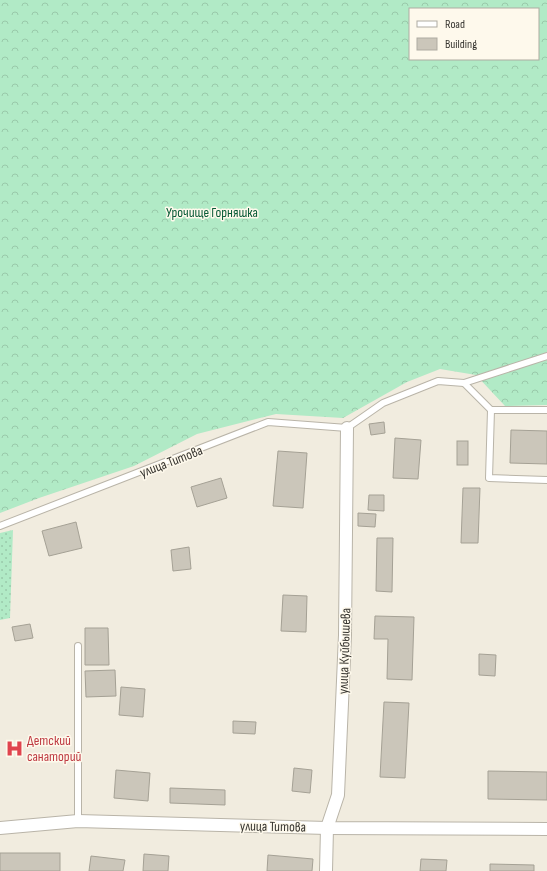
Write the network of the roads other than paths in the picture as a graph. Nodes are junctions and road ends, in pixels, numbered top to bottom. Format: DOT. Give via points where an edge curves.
graph roads {
  1 [pos="547,356"];
  2 [pos="464,383"];
  3 [pos="491,410"];
  4 [pos="547,410"];
  5 [pos="347,428"];
  6 [pos="547,480"];
  7 [pos="0,526"];
  8 [pos="78,646"];
  9 [pos="78,821"];
  10 [pos="0,828"];
  11 [pos="327,828"];
  12 [pos="547,829"];
  13 [pos="326,871"];
  1 -- 2 [label="lane"];
  2 -- 3 [label="lane"];
  2 -- 5 [label="lane" via="438,381 383,403"];
  3 -- 4 [label="lane"];
  3 -- 6 [label="lane" via="489,478"];
  5 -- 7 [label="lane, улица Титова" via="268,422"];
  5 -- 11 [label="street, улица Куйбышева" via="345,635 338,795"];
  8 -- 9 [label="lane"];
  9 -- 10 [label="street, улица Титова"];
  9 -- 11 [label="street, улица Титова"];
  11 -- 12 [label="street, улица Титова"];
  11 -- 13 [label="street, улица Куйбышева"];
}
